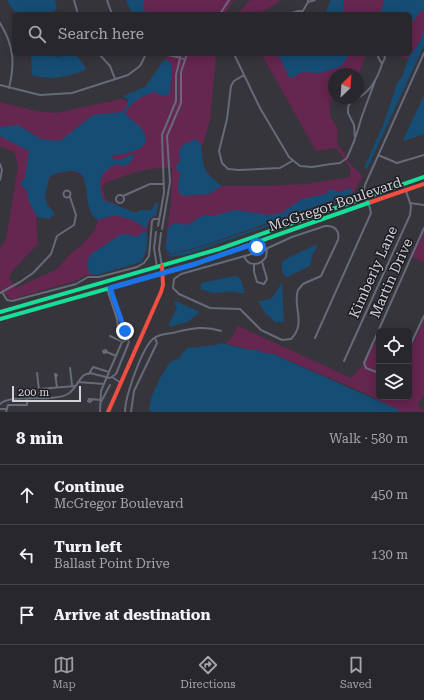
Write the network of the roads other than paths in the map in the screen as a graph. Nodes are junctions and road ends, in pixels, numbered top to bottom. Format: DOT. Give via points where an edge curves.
graph roads {
  1 [pos="74,0"];
  2 [pos="107,0"];
  3 [pos="229,0"];
  4 [pos="315,0"];
  5 [pos="308,1"];
  6 [pos="77,12"];
  7 [pos="111,12"];
  8 [pos="221,12"];
  9 [pos="302,12"];
  10 [pos="0,23"];
  11 [pos="424,52"];
  12 [pos="101,56"];
  13 [pos="145,56"];
  14 [pos="172,56"];
  15 [pos="186,56"];
  16 [pos="235,56"];
  17 [pos="378,56"];
  18 [pos="384,56"];
  19 [pos="179,57"];
  20 [pos="185,59"];
  21 [pos="382,64"];
  22 [pos="244,75"];
  23 [pos="115,79"];
  24 [pos="375,81"];
  25 [pos="0,85"];
  26 [pos="9,88"];
  27 [pos="364,92"];
  28 [pos="350,104"];
  29 [pos="355,139"];
  30 [pos="378,155"];
  31 [pos="424,155"];
  32 [pos="292,161"];
  33 [pos="0,164"];
  34 [pos="424,178"];
  35 [pos="0,180"];
  36 [pos="164,184"];
  37 [pos="424,184"];
  38 [pos="406,191"];
  39 [pos="123,196"];
  40 [pos="70,197"];
  41 [pos="364,198"];
  42 [pos="410,203"];
  43 [pos="368,204"];
  44 [pos="424,205"];
  45 [pos="159,219"];
  46 [pos="158,226"];
  47 [pos="424,228"];
  48 [pos="162,229"];
  49 [pos="156,232"];
  50 [pos="161,234"];
  51 [pos="254,244"];
  52 [pos="266,249"];
  53 [pos="259,252"];
  54 [pos="254,253"];
  55 [pos="244,256"];
  56 [pos="262,262"];
  57 [pos="254,264"];
  58 [pos="162,266"];
  59 [pos="157,267"];
  60 [pos="163,272"];
  61 [pos="109,289"];
  62 [pos="1,293"];
  63 [pos="9,309"];
  64 [pos="0,312"];
  65 [pos="117,316"];
  66 [pos="424,316"];
  67 [pos="1,319"];
  68 [pos="124,326"];
  69 [pos="118,328"];
  70 [pos="221,331"];
  71 [pos="110,336"];
  72 [pos="155,338"];
  73 [pos="315,338"];
  74 [pos="128,339"];
  75 [pos="123,342"];
  76 [pos="412,342"];
  77 [pos="107,352"];
  78 [pos="116,356"];
  79 [pos="344,361"];
  80 [pos="70,368"];
  81 [pos="109,372"];
  82 [pos="376,372"];
  83 [pos="37,373"];
  84 [pos="89,374"];
  85 [pos="56,377"];
  86 [pos="107,377"];
  87 [pos="112,377"];
  88 [pos="78,382"];
  89 [pos="121,383"];
  90 [pos="104,384"];
  91 [pos="110,385"];
  92 [pos="74,386"];
  93 [pos="57,387"];
  94 [pos="39,389"];
  95 [pos="40,398"];
  96 [pos="27,399"];
  97 [pos="92,400"];
  98 [pos="101,401"];
  99 [pos="0,404"];
  100 [pos="0,409"];
  101 [pos="6,411"];
  102 [pos="100,412"];
  103 [pos="108,412"];
  104 [pos="125,412"];
  105 [pos="131,412"];
  1 -- 6 [label="street"];
  2 -- 7 [label="street"];
  3 -- 8 [label="street"];
  4 -- 5 [label="street"];
  5 -- 9 [label="street"];
  10 -- 26 [label="street" via="9,42 13,62"];
  11 -- 30 [label="street"];
  12 -- 23 [label="street" via="110,66"];
  13 -- 23 [label="street" via="136,70"];
  14 -- 19 [label="street"];
  15 -- 20 [label="street"];
  16 -- 22 [label="street"];
  17 -- 21 [label="street"];
  18 -- 21 [label="street"];
  19 -- 20 [label="street"];
  19 -- 36 [label="street" via="176,101 162,135"];
  20 -- 48 [label="street" via="181,78 181,103 167,136 170,182"];
  21 -- 24 [label="street"];
  22 -- 32 [label="street"];
  22 -- 32 [label="street" via="231,86 227,119 218,151 220,160 226,167 236,170 277,168"];
  23 -- 26 [label="street" via="61,95 40,95"];
  24 -- 27 [label="street"];
  24 -- 29 [label="street"];
  25 -- 26 [label="street"];
  28 -- 29 [label="street" via="348,113 354,125"];
  29 -- 32 [label="street" via="350,153 340,162 312,167 300,166"];
  30 -- 31 [label="street" via="397,163"];
  30 -- 41 [label="street" via="365,185"];
  33 -- 35 [label="street"];
  34 -- 41 [label="main road, McGregor Boulevard"];
  36 -- 39 [label="street" via="150,184"];
  36 -- 45 [label="street"];
  37 -- 38 [label="main road, McGregor Boulevard"];
  38 -- 42 [label="street"];
  38 -- 43 [label="main road, McGregor Boulevard"];
  40 -- 62 [label="street" via="76,215 74,225 57,236 51,254 38,268 26,279"];
  41 -- 43 [label="street"];
  41 -- 58 [label="main road, McGregor Boulevard"];
  42 -- 44 [label="street"];
  42 -- 79 [label="street, Kimberly Lane" via="408,218"];
  43 -- 51 [label="main road, McGregor Boulevard"];
  43 -- 73 [label="street" via="371,213"];
  45 -- 46 [label="street"];
  45 -- 62 [label="street" via="152,221 149,256 140,266 99,277 88,277 76,284 12,301 7,300"];
  47 -- 82 [label="street, Martin Drive" via="364,360 366,368"];
  49 -- 59 [label="street" via="154,248"];
  50 -- 58 [label="street" via="159,249"];
  51 -- 53 [label="street"];
  51 -- 54 [label="street"];
  51 -- 60 [label="main road, McGregor Boulevard"];
  52 -- 53 [label="street"];
  52 -- 55 [label="street" via="325,226 334,227 338,233 338,240 321,276 303,284 298,290 298,323 294,335 288,340 282,340 258,329 240,309 210,308 179,294 173,288 174,280 181,274"];
  52 -- 56 [label="street" via="266,257"];
  53 -- 54 [label="street"];
  54 -- 55 [label="street"];
  55 -- 57 [label="street" via="246,261"];
  56 -- 57 [label="street"];
  56 -- 57 [label="street" via="267,279 264,284 257,282"];
  58 -- 59 [label="main road, McGregor Boulevard"];
  58 -- 60 [label="main road"];
  59 -- 60 [label="main road"];
  59 -- 63 [label="main road, McGregor Boulevard"];
  60 -- 61 [label="main road, McGregor Boulevard"];
  60 -- 89 [label="main road" via="160,293"];
  61 -- 65 [label="street"];
  61 -- 67 [label="main road, McGregor Boulevard"];
  63 -- 64 [label="main road, McGregor Boulevard"];
  63 -- 67 [label="main road"];
  65 -- 68 [label="street"];
  65 -- 69 [label="street"];
  66 -- 76 [label="street"];
  68 -- 69 [label="street"];
  68 -- 74 [label="street"];
  69 -- 74 [label="street"];
  70 -- 72 [label="street" via="191,328"];
  71 -- 75 [label="street"];
  72 -- 104 [label="street" via="148,346 131,384"];
  72 -- 105 [label="street" via="156,342 133,394"];
  74 -- 75 [label="street"];
  74 -- 87 [label="street" via="129,345 116,374"];
  75 -- 78 [label="street"];
  77 -- 78 [label="street"];
  78 -- 81 [label="street"];
  80 -- 92 [label="street"];
  81 -- 84 [label="street" via="93,366"];
  81 -- 86 [label="street"];
  83 -- 94 [label="street"];
  84 -- 86 [label="street"];
  84 -- 88 [label="street" via="84,375"];
  85 -- 93 [label="street"];
  86 -- 87 [label="street"];
  86 -- 90 [label="street"];
  87 -- 89 [label="street"];
  88 -- 90 [label="street"];
  88 -- 92 [label="street"];
  89 -- 103 [label="main road"];
  90 -- 98 [label="street"];
  91 -- 98 [label="street"];
  92 -- 93 [label="street"];
  92 -- 95 [label="street" via="68,394"];
  93 -- 94 [label="street"];
  94 -- 95 [label="street"];
  95 -- 96 [label="street"];
  96 -- 99 [label="street" via="6,399"];
  96 -- 101 [label="street" via="27,405 9,404"];
  97 -- 98 [label="street"];
  98 -- 102 [label="street"];
  100 -- 101 [label="street"];
}
